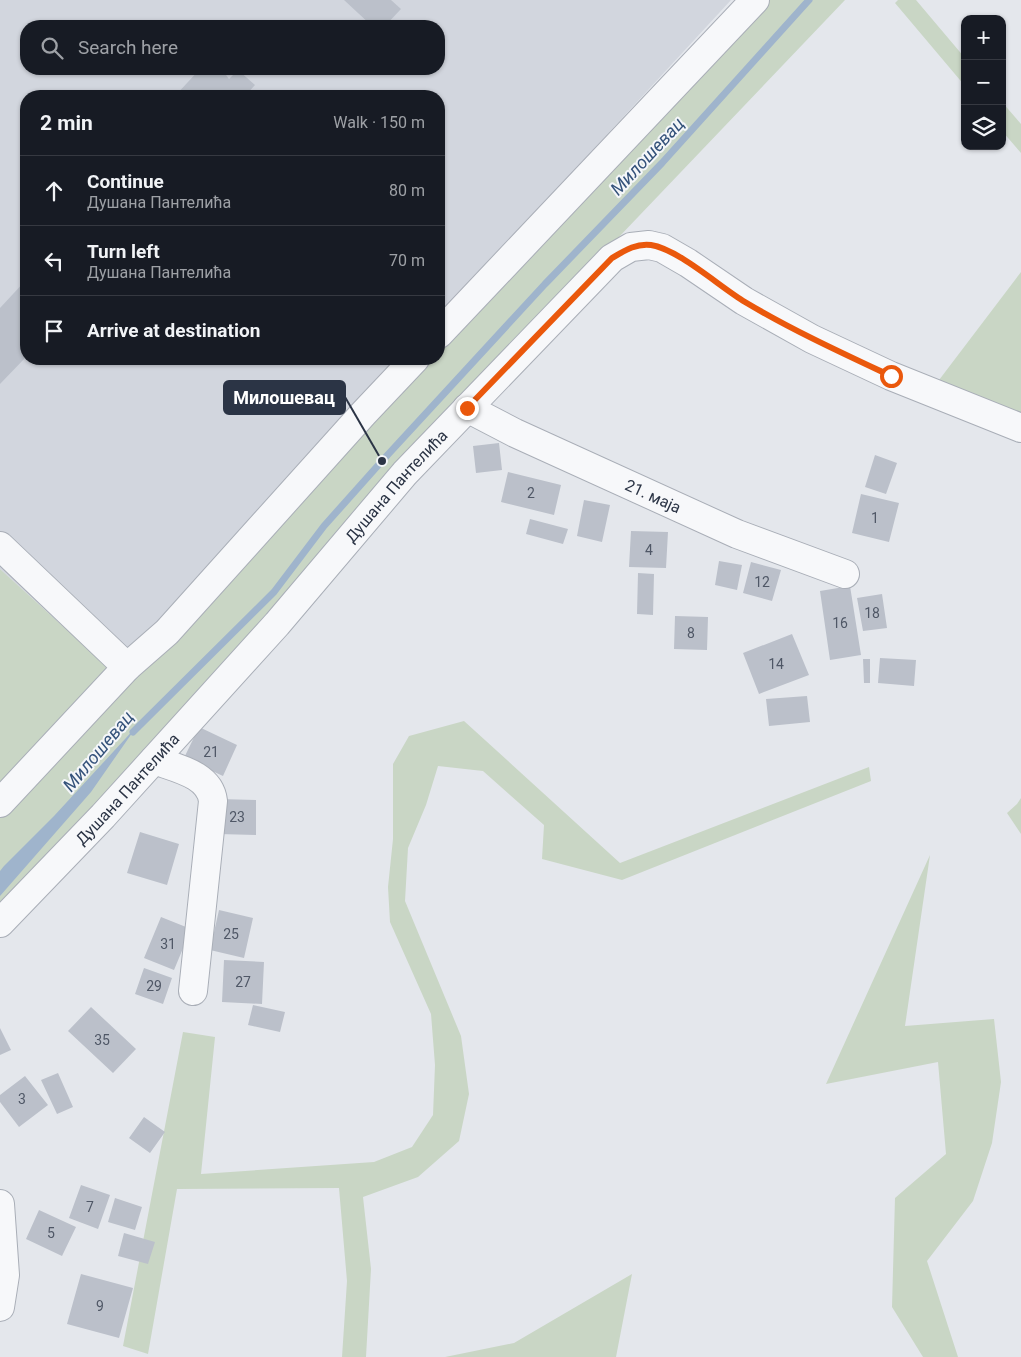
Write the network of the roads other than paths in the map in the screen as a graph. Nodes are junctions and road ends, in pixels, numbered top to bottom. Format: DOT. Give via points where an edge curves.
graph roads {
  1 [pos="755,0"];
  2 [pos="445,328"];
  3 [pos="409,365"];
  4 [pos="467,408"];
  5 [pos="1021,428"];
  6 [pos="0,546"];
  7 [pos="845,574"];
  8 [pos="127,667"];
  9 [pos="154,760"];
  10 [pos="0,803"];
  11 [pos="0,923"];
  12 [pos="193,991"];
  13 [pos="0,1204"];
  14 [pos="0,1307"];
  1 -- 2 [label="street"];
  3 -- 8 [label="street" via="167,632"];
  4 -- 5 [label="street, Душана Пантелића" via="612,258 631,247 649,245 662,248 744,301 812,339 891,376"];
  4 -- 7 [label="street, 21. маја" via="737,534"];
  4 -- 9 [label="street, Душана Пантелића" via="405,473 283,617"];
  6 -- 8 [label="street"];
  8 -- 10 [label="street"];
  9 -- 11 [label="street, Душана Пантелића"];
  9 -- 12 [label="street" via="196,776 212,792"];
  13 -- 14 [label="street" via="5,1275"];
}
